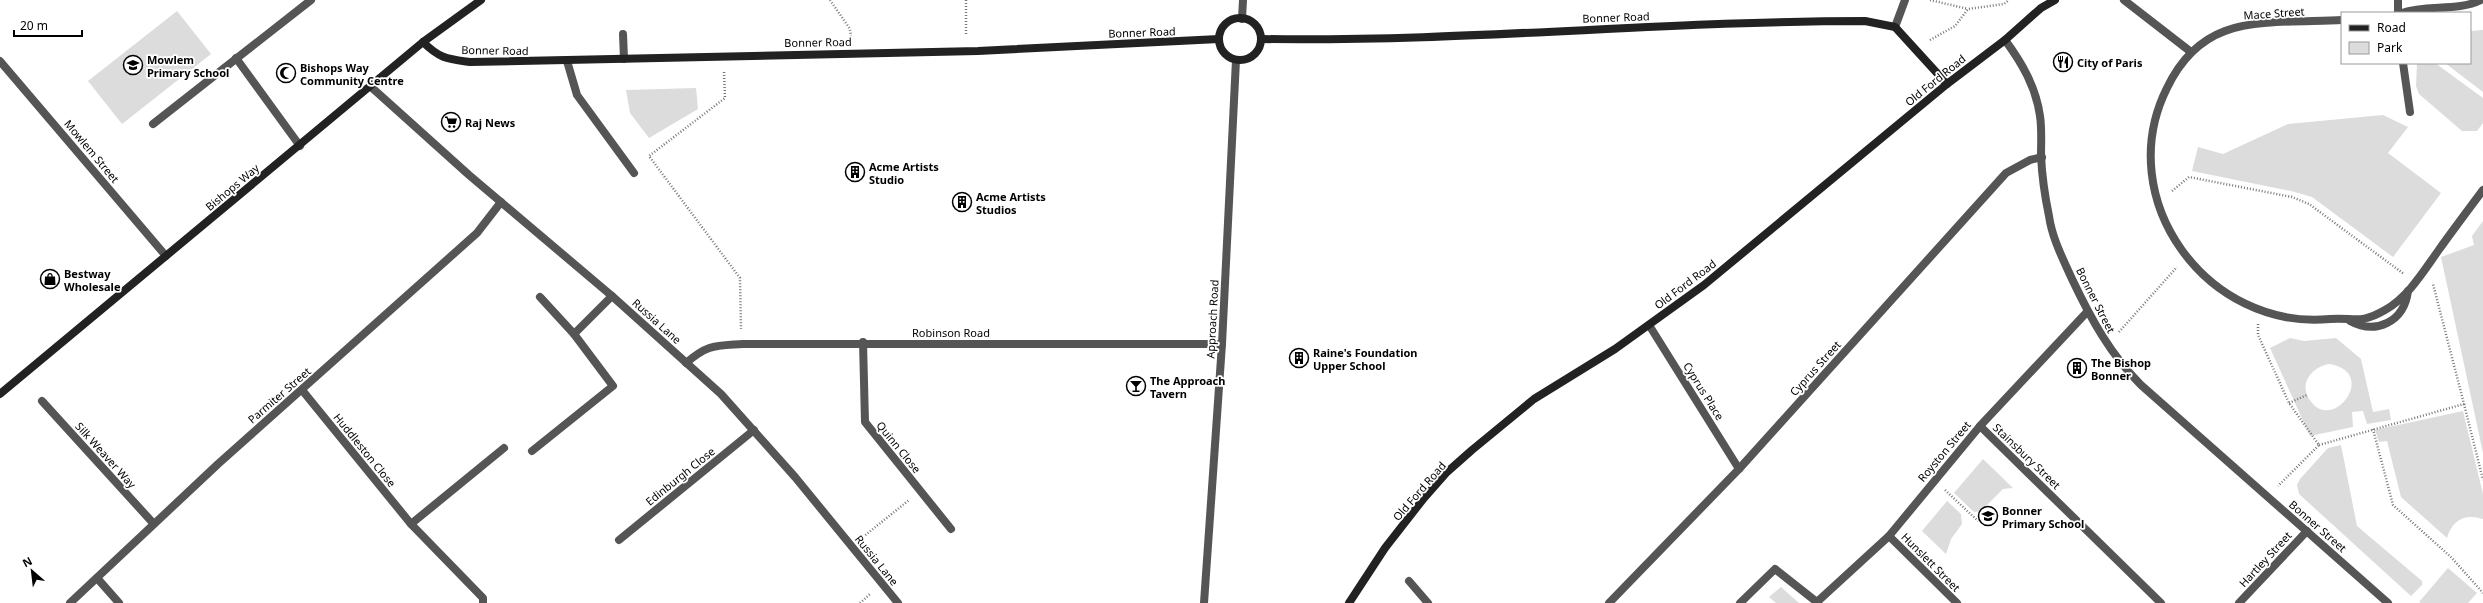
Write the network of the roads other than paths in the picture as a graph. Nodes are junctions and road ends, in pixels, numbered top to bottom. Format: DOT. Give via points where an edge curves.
graph roads {
  1 [pos="310,0"];
  2 [pos="481,0"];
  3 [pos="1243,0"];
  4 [pos="1905,0"];
  5 [pos="2055,0"];
  6 [pos="2124,0"];
  7 [pos="2398,0"];
  8 [pos="2481,0"];
  9 [pos="2398,12"];
  10 [pos="2406,12"];
  11 [pos="1242,19"];
  12 [pos="2341,20"];
  13 [pos="1895,27"];
  14 [pos="623,34"];
  15 [pos="1261,39"];
  16 [pos="1219,40"];
  17 [pos="2004,40"];
  18 [pos="423,42"];
  19 [pos="2191,52"];
  20 [pos="236,58"];
  21 [pos="624,59"];
  22 [pos="1236,60"];
  23 [pos="0,61"];
  24 [pos="567,61"];
  25 [pos="2402,64"];
  26 [pos="1947,84"];
  27 [pos="370,86"];
  28 [pos="2410,112"];
  29 [pos="153,124"];
  30 [pos="300,146"];
  31 [pos="2042,157"];
  32 [pos="634,173"];
  33 [pos="2483,190"];
  34 [pos="501,202"];
  35 [pos="166,256"];
  36 [pos="2408,291"];
  37 [pos="612,296"];
  38 [pos="540,297"];
  39 [pos="2087,312"];
  40 [pos="2350,320"];
  41 [pos="1649,325"];
  42 [pos="574,334"];
  43 [pos="863,342"];
  44 [pos="1222,344"];
  45 [pos="686,363"];
  46 [pos="302,390"];
  47 [pos="0,394"];
  48 [pos="42,401"];
  49 [pos="1980,426"];
  50 [pos="754,430"];
  51 [pos="504,448"];
  52 [pos="532,451"];
  53 [pos="1739,469"];
  54 [pos="153,523"];
  55 [pos="411,524"];
  56 [pos="951,529"];
  57 [pos="2307,531"];
  58 [pos="1890,536"];
  59 [pos="619,540"];
  60 [pos="97,578"];
  61 [pos="1409,581"];
  62 [pos="1818,602"];
  63 [pos="70,603"];
  64 [pos="119,603"];
  65 [pos="483,603"];
  66 [pos="898,603"];
  67 [pos="1204,603"];
  68 [pos="1349,603"];
  69 [pos="1428,603"];
  70 [pos="1609,603"];
  71 [pos="1740,603"];
  72 [pos="1957,603"];
  73 [pos="2162,603"];
  74 [pos="2240,603"];
  75 [pos="2388,603"];
  1 -- 20 [label="street"];
  2 -- 18 [label="street, Bishops Way"];
  3 -- 11 [label="street"];
  4 -- 13 [label="street"];
  5 -- 17 [label="street, Old Ford Road" via="2040,8"];
  6 -- 19 [label="street"];
  7 -- 9 [label="street"];
  8 -- 10 [label="street" via="2472,4"];
  11 -- 15 [label="street" via="1254,24"];
  11 -- 16 [label="street" via="1233,20 1225,25"];
  12 -- 19 [label="street, Mace Street" via="2244,26 2224,31"];
  13 -- 15 [label="street, Bonner Road" via="1877,22 1853,21 1348,40"];
  13 -- 26 [label="street"];
  14 -- 21 [label="street"];
  15 -- 22 [label="street" via="1255,53 1249,58"];
  16 -- 21 [label="street, Bonner Road" via="966,51"];
  16 -- 22 [label="street" via="1225,54"];
  17 -- 26 [label="street, Old Ford Road"];
  17 -- 31 [label="street, Bonner Street" via="2030,80 2036,98 2041,117"];
  18 -- 24 [label="street, Bonner Road" via="435,54 458,61"];
  18 -- 27 [label="street, Bishops Way"];
  19 -- 40 [label="street, Mace Street" via="2171,78 2154,122 2150,164 2158,203 2170,231 2187,256 2219,289 2256,309 2303,320"];
  20 -- 29 [label="street"];
  20 -- 30 [label="street"];
  21 -- 24 [label="street, Bonner Road"];
  22 -- 44 [label="street, Approach Road"];
  23 -- 35 [label="street, Mowlem Street"];
  24 -- 32 [label="street" via="577,95"];
  25 -- 28 [label="street"];
  26 -- 41 [label="street, Old Ford Road" via="1704,285"];
  27 -- 30 [label="street, Bishops Way"];
  27 -- 34 [label="street, Russia Lane"];
  30 -- 35 [label="street, Bishops Way"];
  31 -- 39 [label="street, Bonner Street" via="2049,218 2061,255"];
  31 -- 53 [label="street, Cyprus Street" via="2030,160 2006,173"];
  33 -- 36 [label="street, Mace Street"];
  34 -- 37 [label="street, Russia Lane"];
  34 -- 46 [label="street, Parmiter Street" via="477,233"];
  35 -- 47 [label="street, Bishops Way"];
  36 -- 40 [label="street, Mace Street" via="2388,309 2357,321"];
  36 -- 40 [label="street, Mace Street" via="2402,311 2387,324 2368,328"];
  37 -- 42 [label="street"];
  37 -- 45 [label="street, Russia Lane"];
  38 -- 42 [label="street"];
  39 -- 49 [label="street, Royston Street"];
  39 -- 57 [label="street, Bonner Street" via="2106,345 2141,385"];
  41 -- 53 [label="street, Cyprus Place"];
  41 -- 68 [label="street, Old Ford Road" via="1534,399 1446,473 1385,548"];
  42 -- 52 [label="street" via="614,386"];
  43 -- 44 [label="street, Robinson Road"];
  43 -- 45 [label="street, Robinson Road" via="711,346 701,350"];
  43 -- 56 [label="street, Quinn Close" via="865,422"];
  44 -- 67 [label="street, Approach Road"];
  45 -- 50 [label="street, Russia Lane" via="721,394"];
  46 -- 54 [label="street, Parmiter Street"];
  46 -- 55 [label="street, Huddleston Close"];
  48 -- 54 [label="street, Silk Weaver Way"];
  49 -- 58 [label="street, Royston Street"];
  49 -- 73 [label="street, Stainsbury Street"];
  50 -- 59 [label="street, Edinburgh Close"];
  50 -- 66 [label="street, Russia Lane"];
  51 -- 55 [label="street"];
  53 -- 70 [label="street, Cyprus Street"];
  54 -- 60 [label="street, Parmiter Street"];
  55 -- 65 [label="street, Huddleston Close" via="483,598"];
  57 -- 74 [label="street, Hartley Street"];
  57 -- 75 [label="street, Bonner Street"];
  58 -- 62 [label="street, Royston Street"];
  58 -- 72 [label="street, Hunslett Street"];
  60 -- 63 [label="street, Parmiter Street"];
  60 -- 64 [label="street"];
  61 -- 69 [label="street"];
  62 -- 71 [label="street" via="1775,569"];
}
